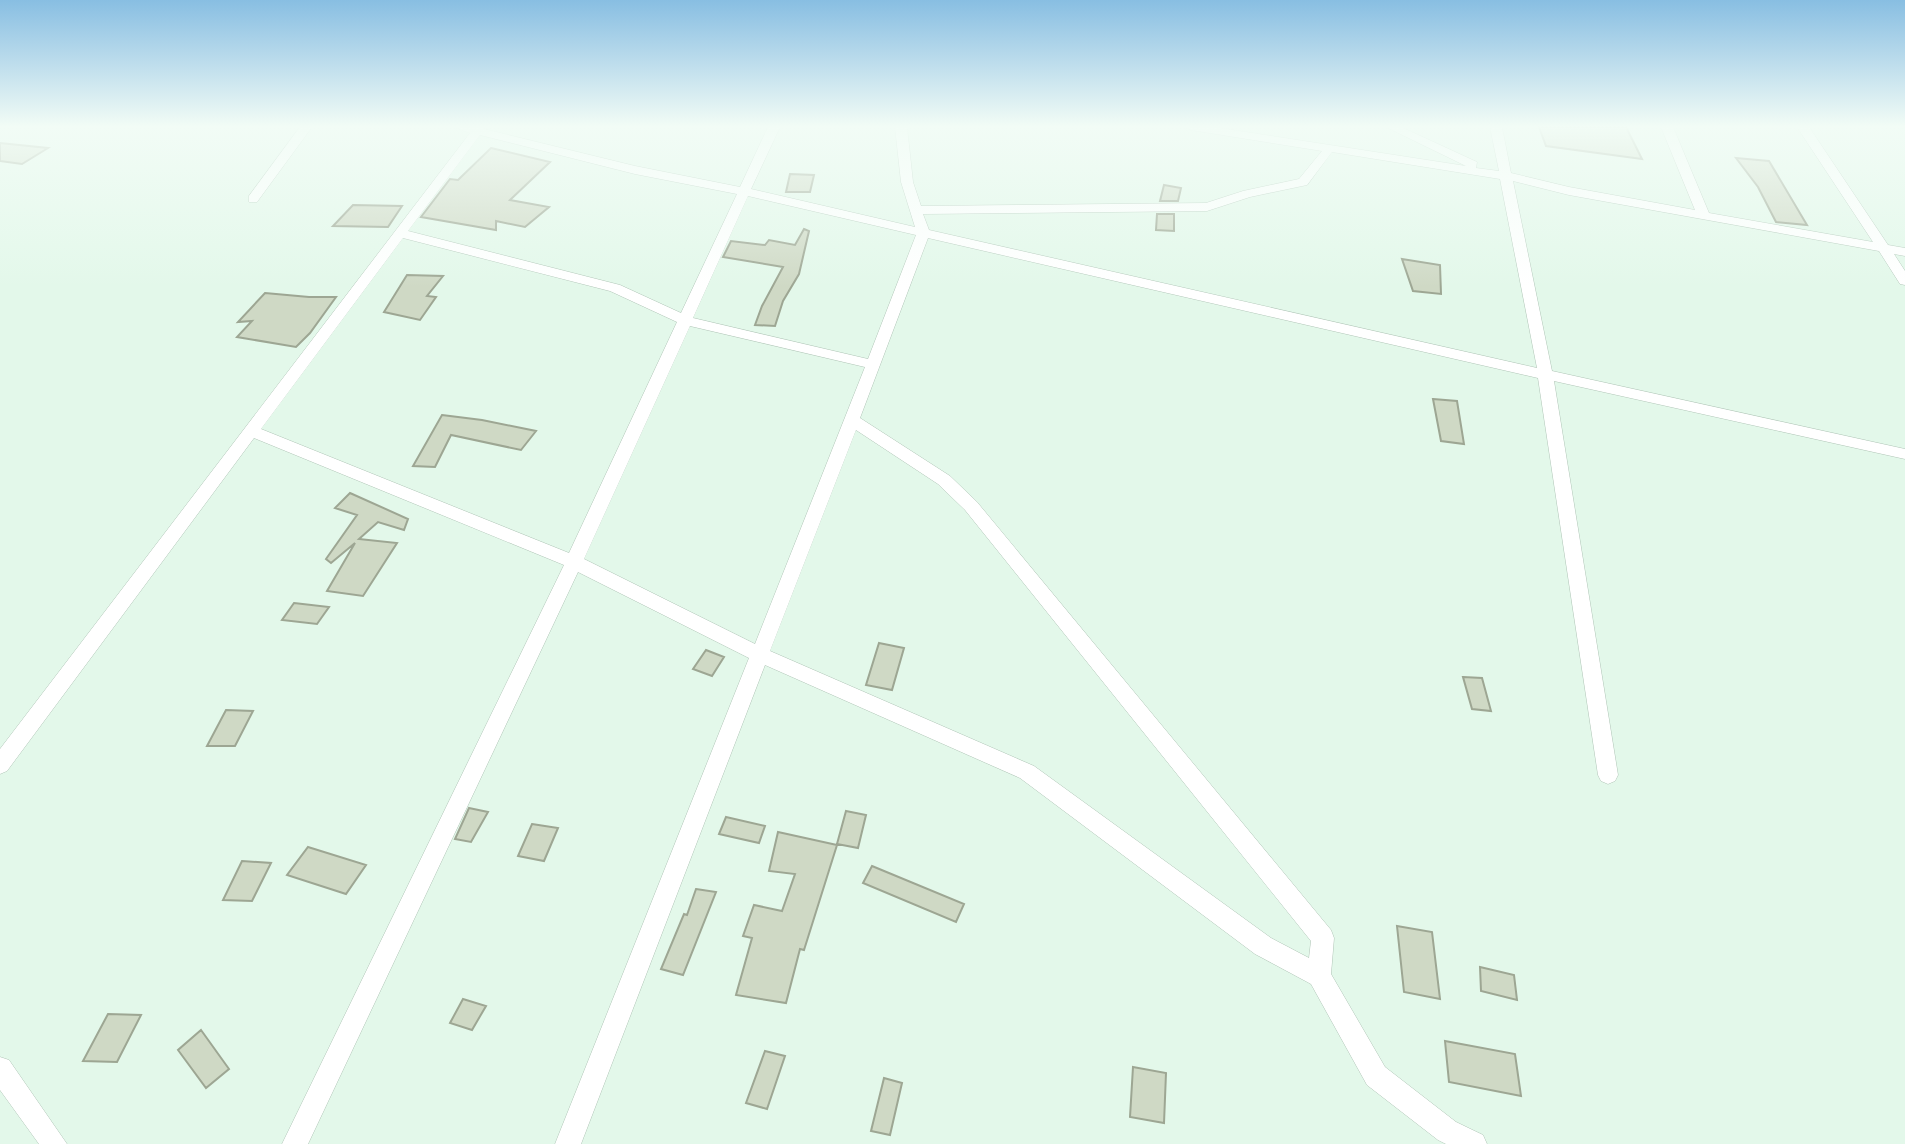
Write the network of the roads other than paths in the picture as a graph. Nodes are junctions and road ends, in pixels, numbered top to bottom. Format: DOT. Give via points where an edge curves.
graph roads {
  1 [pos="267,180"];
  2 [pos="439,180"];
  3 [pos="688,180"];
  4 [pos="748,180"];
  5 [pos="907,180"];
  6 [pos="1304,180"];
  7 [pos="1500,180"];
  8 [pos="1523,180"];
  9 [pos="1689,180"];
  10 [pos="1838,180"];
  11 [pos="743,191"];
  12 [pos="253,199"];
  13 [pos="916,210"];
  14 [pos="1704,216"];
  15 [pos="400,233"];
  16 [pos="923,233"];
  17 [pos="1883,249"];
  18 [pos="1905,252"];
  19 [pos="1905,281"];
  20 [pos="684,320"];
  21 [pos="874,365"];
  22 [pos="1545,373"];
  23 [pos="853,421"];
  24 [pos="251,431"];
  25 [pos="1905,454"];
  26 [pos="574,562"];
  27 [pos="758,654"];
  28 [pos="0,765"];
  29 [pos="1608,775"];
  30 [pos="1319,976"];
  31 [pos="0,1069"];
  32 [pos="54,1144"];
  33 [pos="295,1144"];
  34 [pos="568,1144"];
  35 [pos="1474,1144"];
  1 -- 12 [label="street"];
  2 -- 15 [label="street"];
  3 -- 11 [label="street"];
  4 -- 11 [label="street"];
  5 -- 13 [label="street"];
  6 -- 13 [label="street" via="1207,207"];
  7 -- 22 [label="street"];
  8 -- 14 [label="street"];
  9 -- 14 [label="street"];
  10 -- 17 [label="street"];
  11 -- 16 [label="street"];
  11 -- 20 [label="street"];
  13 -- 16 [label="street"];
  14 -- 17 [label="street"];
  15 -- 20 [label="street" via="615,288"];
  15 -- 24 [label="street"];
  16 -- 21 [label="street"];
  16 -- 22 [label="street"];
  17 -- 18 [label="street"];
  17 -- 19 [label="street"];
  20 -- 21 [label="street"];
  20 -- 26 [label="street"];
  21 -- 23 [label="street"];
  22 -- 25 [label="street"];
  22 -- 29 [label="street"];
  23 -- 27 [label="street"];
  23 -- 30 [label="street" via="944,480 971,506 1323,938"];
  24 -- 26 [label="street"];
  24 -- 28 [label="street"];
  26 -- 27 [label="street"];
  26 -- 33 [label="street"];
  27 -- 30 [label="street" via="1027,772 1263,946"];
  27 -- 34 [label="street"];
  30 -- 35 [label="street" via="1376,1076 1447,1131"];
  31 -- 32 [label="street"];
}
